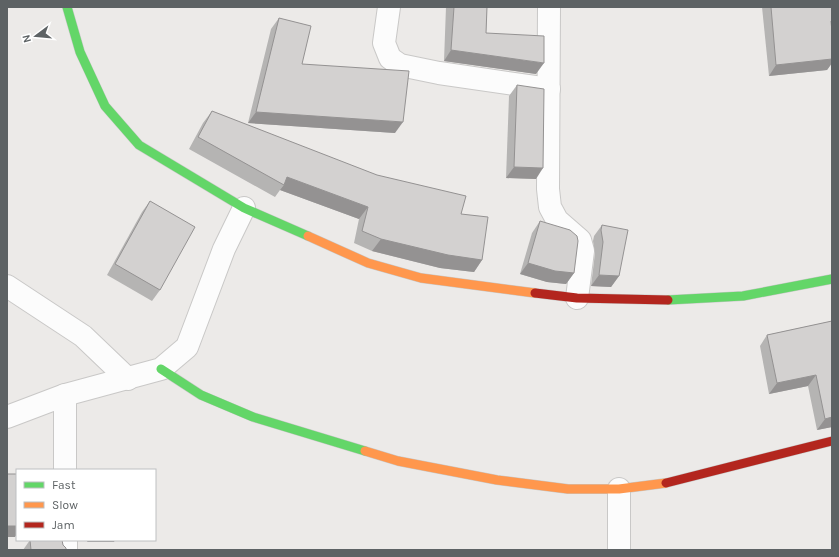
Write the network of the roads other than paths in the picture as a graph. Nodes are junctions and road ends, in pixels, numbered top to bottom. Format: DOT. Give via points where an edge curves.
graph roads {
  1 [pos="67,7"];
  2 [pos="388,7"];
  3 [pos="549,7"];
  4 [pos="549,89"];
  5 [pos="244,208"];
  6 [pos="832,279"];
  7 [pos="7,286"];
  8 [pos="577,298"];
  9 [pos="161,369"];
  10 [pos="128,379"];
  11 [pos="65,395"];
  12 [pos="7,417"];
  13 [pos="832,441"];
  14 [pos="65,469"];
  15 [pos="619,490"];
  16 [pos="619,550"];
  1 -- 5 [label="street" via="80,52 105,106 134,140"];
  2 -- 4 [label="street" via="384,43 390,58 400,65"];
  3 -- 4 [label="street"];
  4 -- 8 [label="street" via="550,207 557,220 580,240 583,251"];
  5 -- 8 [label="street" via="368,263 421,278"];
  5 -- 9 [label="street" via="224,249 187,347"];
  6 -- 8 [label="street" via="743,296 651,301"];
  7 -- 10 [label="street" via="83,336"];
  9 -- 10 [label="street"];
  9 -- 15 [label="street" via="201,395 253,418 398,461 497,480 568,489"];
  10 -- 11 [label="street"];
  11 -- 12 [label="street"];
  11 -- 14 [label="street"];
  13 -- 15 [label="street" via="684,480"];
  15 -- 16 [label="street"];
}
